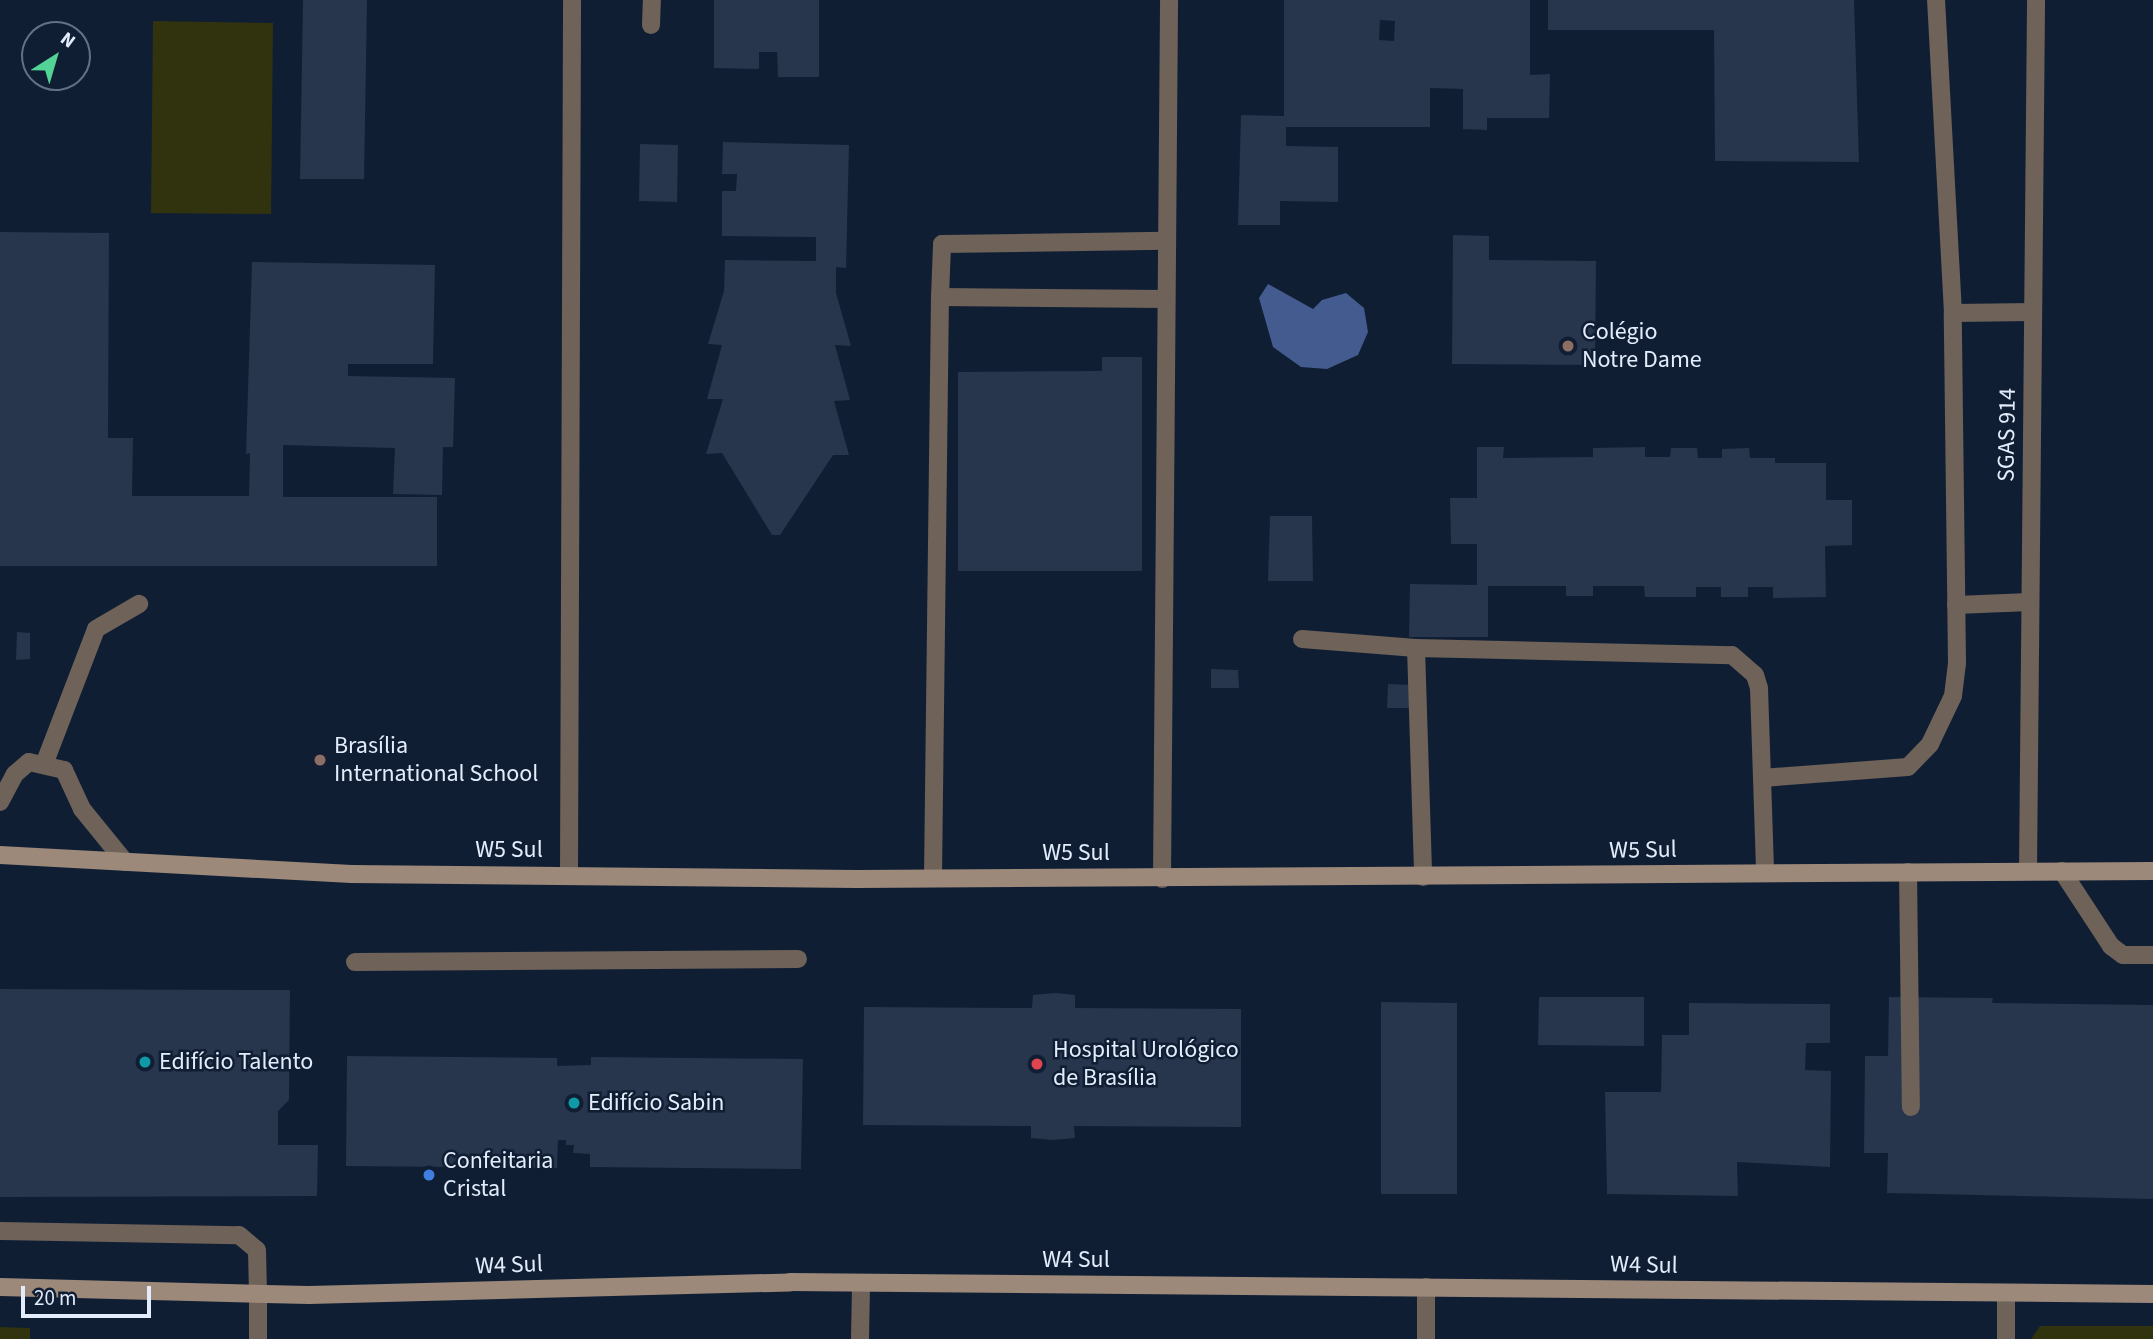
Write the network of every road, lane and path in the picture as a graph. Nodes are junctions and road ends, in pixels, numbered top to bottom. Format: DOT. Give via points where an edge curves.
graph roads {
  1 [pos="572,0"];
  2 [pos="652,0"];
  3 [pos="1169,0"];
  4 [pos="1936,0"];
  5 [pos="2036,0"];
  6 [pos="651,25"];
  7 [pos="1166,241"];
  8 [pos="940,297"];
  9 [pos="1166,299"];
  10 [pos="2033,312"];
  11 [pos="1953,313"];
  12 [pos="2030,602"];
  13 [pos="139,604"];
  14 [pos="1956,605"];
  15 [pos="1302,639"];
  16 [pos="1416,648"];
  17 [pos="45,762"];
  18 [pos="1762,778"];
  19 [pos="0,802"];
  20 [pos="0,855"];
  21 [pos="125,862"];
  22 [pos="2028,871"];
  23 [pos="2062,871"];
  24 [pos="2153,871"];
  25 [pos="1908,872"];
  26 [pos="1765,873"];
  27 [pos="569,875"];
  28 [pos="933,876"];
  29 [pos="1423,877"];
  30 [pos="1162,879"];
  31 [pos="2153,955"];
  32 [pos="798,959"];
  33 [pos="355,962"];
  34 [pos="1911,1107"];
  35 [pos="0,1231"];
  36 [pos="861,1285"];
  37 [pos="0,1287"];
  38 [pos="1426,1287"];
  39 [pos="2006,1293"];
  40 [pos="258,1294"];
  41 [pos="2153,1294"];
  42 [pos="258,1339"];
  43 [pos="860,1339"];
  44 [pos="1426,1339"];
  45 [pos="2006,1339"];
  1 -- 27 [label="street"];
  2 -- 6 [label="street"];
  3 -- 7 [label="street"];
  4 -- 11 [label="street"];
  5 -- 10 [label="street, SGAS 914"];
  7 -- 8 [label="street" via="942,244"];
  7 -- 9 [label="street"];
  8 -- 9 [label="street"];
  8 -- 28 [label="street"];
  9 -- 30 [label="street"];
  10 -- 11 [label="street"];
  10 -- 12 [label="street, SGAS 914"];
  11 -- 14 [label="street"];
  12 -- 14 [label="street"];
  12 -- 22 [label="street, SGAS 914"];
  13 -- 17 [label="street" via="96,629"];
  14 -- 18 [label="street" via="1953,696 1930,744 1909,767"];
  15 -- 16 [label="street"];
  16 -- 18 [label="street" via="1732,655 1755,675 1759,688"];
  16 -- 29 [label="street"];
  17 -- 19 [label="street" via="29,762 15,774"];
  17 -- 21 [label="street" via="64,770 82,808"];
  18 -- 26 [label="street"];
  20 -- 21 [label="main road, W5 Sul"];
  21 -- 27 [label="main road, W5 Sul" via="351,874"];
  22 -- 23 [label="main road, W5 Sul"];
  22 -- 25 [label="main road, W5 Sul"];
  23 -- 24 [label="main road, W5 Sul"];
  23 -- 31 [label="street" via="2111,946 2123,955"];
  25 -- 26 [label="main road, W5 Sul"];
  25 -- 34 [label="street"];
  26 -- 29 [label="main road, W5 Sul"];
  27 -- 28 [label="main road, W5 Sul"];
  28 -- 30 [label="main road, W5 Sul"];
  29 -- 30 [label="main road, W5 Sul"];
  32 -- 33 [label="street"];
  35 -- 40 [label="street" via="239,1235 257,1250"];
  36 -- 38 [label="main road, W4 Sul"];
  36 -- 40 [label="main road, W4 Sul" via="790,1282"];
  36 -- 43 [label="street"];
  37 -- 40 [label="main road, W4 Sul"];
  38 -- 39 [label="main road, W4 Sul"];
  38 -- 44 [label="street"];
  39 -- 41 [label="main road, W4 Sul"];
  39 -- 45 [label="street"];
  40 -- 42 [label="street"];
}
